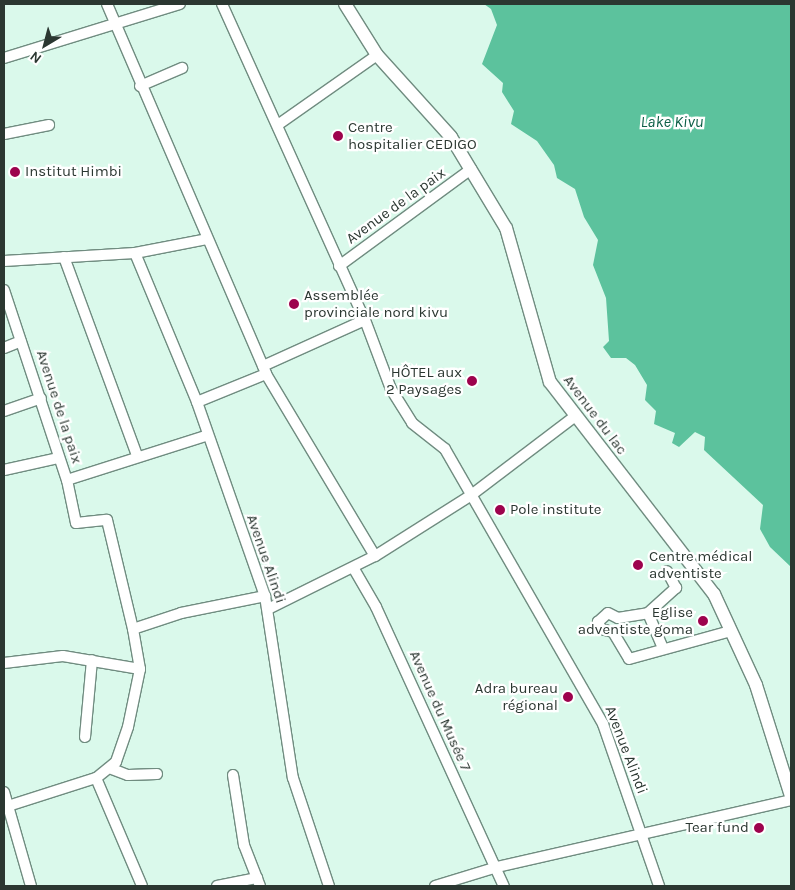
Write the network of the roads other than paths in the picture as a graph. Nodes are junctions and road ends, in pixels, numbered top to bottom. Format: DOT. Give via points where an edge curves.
graph roads {
  1 [pos="107,4"];
  2 [pos="180,4"];
  3 [pos="222,4"];
  4 [pos="346,4"];
  5 [pos="113,22"];
  6 [pos="377,55"];
  7 [pos="4,58"];
  8 [pos="182,68"];
  9 [pos="140,86"];
  10 [pos="279,124"];
  11 [pos="49,125"];
  12 [pos="4,134"];
  13 [pos="471,169"];
  14 [pos="207,239"];
  15 [pos="135,253"];
  16 [pos="64,257"];
  17 [pos="4,261"];
  18 [pos="339,266"];
  19 [pos="4,290"];
  20 [pos="365,320"];
  21 [pos="21,341"];
  22 [pos="4,348"];
  23 [pos="264,370"];
  24 [pos="41,398"];
  25 [pos="197,402"];
  26 [pos="4,411"];
  27 [pos="574,417"];
  28 [pos="206,436"];
  29 [pos="137,455"];
  30 [pos="58,458"];
  31 [pos="4,470"];
  32 [pos="67,480"];
  33 [pos="470,496"];
  34 [pos="375,556"];
  35 [pos="354,569"];
  36 [pos="667,570"];
  37 [pos="266,596"];
  38 [pos="268,609"];
  39 [pos="648,613"];
  40 [pos="618,618"];
  41 [pos="133,629"];
  42 [pos="731,631"];
  43 [pos="614,632"];
  44 [pos="663,649"];
  45 [pos="92,660"];
  46 [pos="4,663"];
  47 [pos="140,669"];
  48 [pos="85,737"];
  49 [pos="112,769"];
  50 [pos="157,774"];
  51 [pos="233,775"];
  52 [pos="96,778"];
  53 [pos="4,792"];
  54 [pos="791,796"];
  55 [pos="791,800"];
  56 [pos="8,806"];
  57 [pos="641,836"];
  58 [pos="497,867"];
  59 [pos="258,882"];
  60 [pos="32,886"];
  61 [pos="142,886"];
  62 [pos="218,886"];
  63 [pos="330,886"];
  64 [pos="435,886"];
  65 [pos="504,886"];
  66 [pos="659,886"];
  1 -- 5 [label="street"];
  2 -- 5 [label="street"];
  3 -- 10 [label="street, Avenue de la paix"];
  4 -- 6 [label="main road, Avenue du lac"];
  5 -- 7 [label="street"];
  5 -- 9 [label="street"];
  6 -- 10 [label="street"];
  6 -- 13 [label="main road, Avenue du lac" via="451,137"];
  8 -- 9 [label="street"];
  9 -- 14 [label="street"];
  10 -- 18 [label="street, Avenue de la paix"];
  11 -- 12 [label="street"];
  13 -- 18 [label="street, Avenue de la paix"];
  13 -- 27 [label="main road, Avenue du lac" via="506,228 538,351 550,382"];
  14 -- 15 [label="street"];
  14 -- 23 [label="street"];
  15 -- 16 [label="street"];
  15 -- 25 [label="street, Avenue Alindi"];
  16 -- 17 [label="street"];
  16 -- 29 [label="street"];
  18 -- 20 [label="street, Avenue de la paix"];
  19 -- 21 [label="street, Avenue de la paix"];
  20 -- 23 [label="street"];
  20 -- 33 [label="street, Avenue de la paix" via="391,390 412,423 440,441"];
  21 -- 22 [label="street"];
  21 -- 24 [label="street, Avenue de la paix"];
  23 -- 25 [label="street"];
  23 -- 34 [label="street"];
  24 -- 26 [label="street"];
  24 -- 30 [label="street, Avenue de la paix"];
  25 -- 28 [label="street, Avenue Alindi"];
  27 -- 33 [label="street"];
  27 -- 42 [label="main road, Avenue du lac" via="695,567"];
  28 -- 29 [label="street, Avenue de la paix"];
  28 -- 37 [label="street, Avenue Alindi"];
  29 -- 32 [label="street, Avenue de la paix"];
  30 -- 31 [label="street"];
  30 -- 32 [label="street, Avenue de la paix"];
  32 -- 41 [label="street" via="76,523 107,520"];
  33 -- 34 [label="street"];
  33 -- 57 [label="street, Avenue Alindi" via="599,717"];
  34 -- 35 [label="street"];
  35 -- 38 [label="street"];
  35 -- 58 [label="street, Avenue du Musée 7"];
  36 -- 39 [label="street" via="676,588"];
  37 -- 38 [label="street, Avenue Alindi"];
  37 -- 41 [label="street" via="181,613"];
  38 -- 63 [label="street, Avenue Alindi" via="293,778"];
  39 -- 40 [label="street"];
  39 -- 44 [label="street"];
  40 -- 43 [label="street"];
  40 -- 43 [label="street" via="604,614 598,622 601,629"];
  41 -- 47 [label="street"];
  42 -- 44 [label="street"];
  42 -- 54 [label="main road, Avenue du lac" via="772,729"];
  43 -- 44 [label="street" via="627,659"];
  45 -- 46 [label="street" via="63,656"];
  45 -- 47 [label="street"];
  45 -- 48 [label="street"];
  47 -- 49 [label="street" via="126,735"];
  49 -- 50 [label="street" via="128,776"];
  49 -- 52 [label="street"];
  51 -- 59 [label="street" via="244,845"];
  52 -- 56 [label="street"];
  52 -- 61 [label="street"];
  53 -- 56 [label="street"];
  55 -- 57 [label="street"];
  56 -- 60 [label="street"];
  57 -- 58 [label="street"];
  57 -- 66 [label="street, Avenue Alindi"];
  58 -- 64 [label="street"];
  58 -- 65 [label="street, Avenue du Musée 7"];
  59 -- 62 [label="street"];
}
